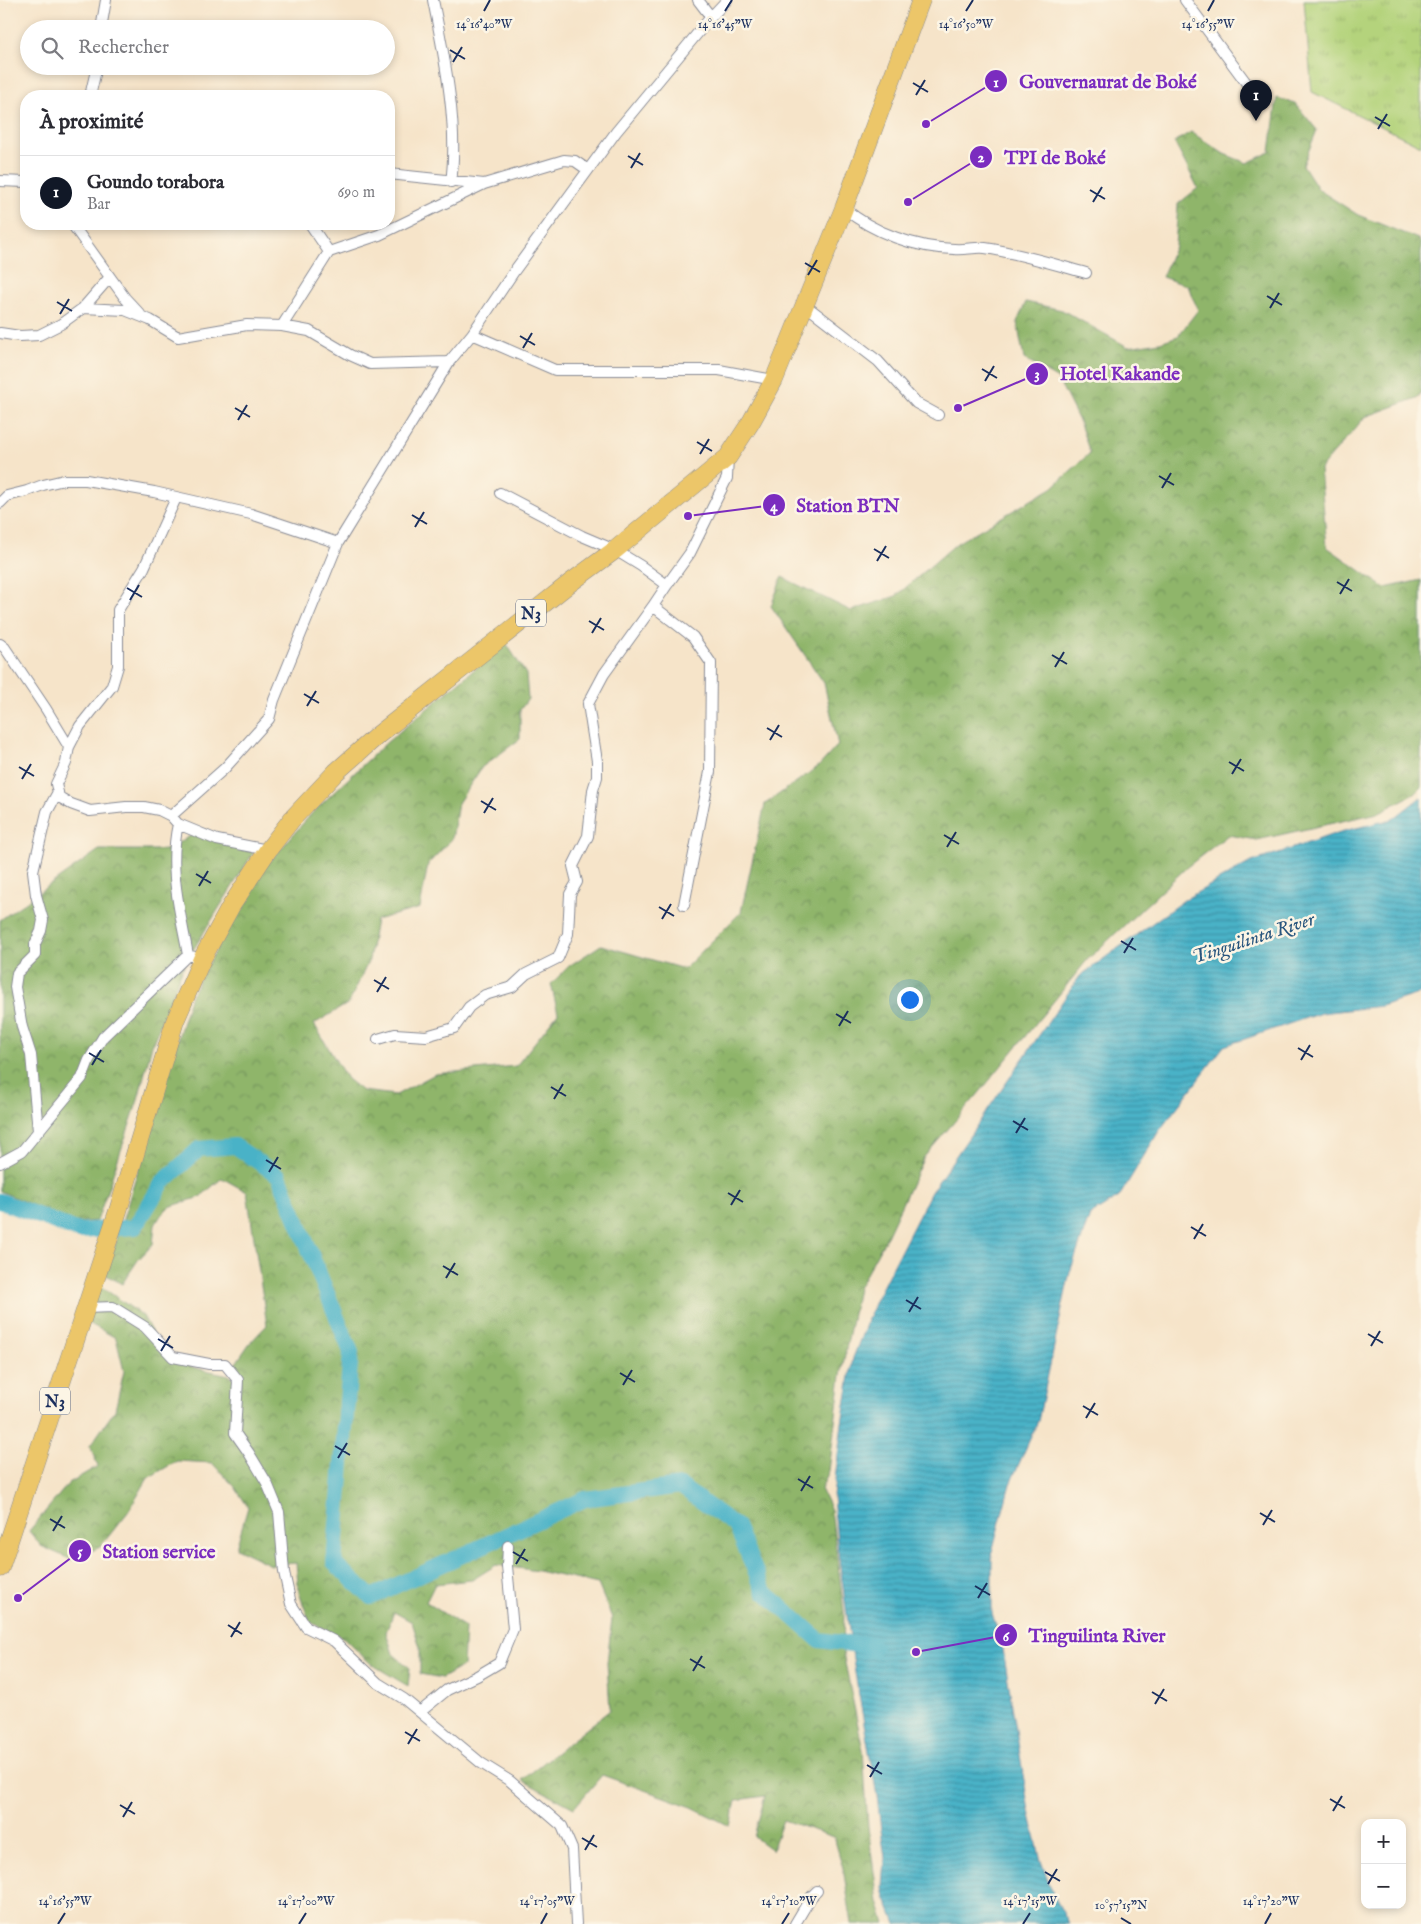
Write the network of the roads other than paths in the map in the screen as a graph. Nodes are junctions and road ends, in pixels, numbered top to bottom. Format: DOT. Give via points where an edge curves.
graph roads {
  1 [pos="106,0"];
  2 [pos="433,0"];
  3 [pos="698,0"];
  4 [pos="727,0"];
  5 [pos="921,0"];
  6 [pos="1185,0"];
  7 [pos="710,17"];
  8 [pos="103,20"];
  9 [pos="95,75"];
  10 [pos="91,90"];
  11 [pos="1259,100"];
  12 [pos="588,170"];
  13 [pos="395,175"];
  14 [pos="0,181"];
  15 [pos="20,182"];
  16 [pos="451,182"];
  17 [pos="484,184"];
  18 [pos="844,208"];
  19 [pos="395,226"];
  20 [pos="76,230"];
  21 [pos="314,230"];
  22 [pos="387,230"];
  23 [pos="329,252"];
  24 [pos="1086,273"];
  25 [pos="110,277"];
  26 [pos="804,305"];
  27 [pos="83,308"];
  28 [pos="142,317"];
  29 [pos="282,326"];
  30 [pos="0,333"];
  31 [pos="472,334"];
  32 [pos="449,362"];
  33 [pos="774,380"];
  34 [pos="938,415"];
  35 [pos="728,457"];
  36 [pos="500,493"];
  37 [pos="176,498"];
  38 [pos="0,503"];
  39 [pos="338,543"];
  40 [pos="615,550"];
  41 [pos="667,585"];
  42 [pos="653,606"];
  43 [pos="0,644"];
  44 [pos="69,747"];
  45 [pos="58,792"];
  46 [pos="175,820"];
  47 [pos="268,850"];
  48 [pos="684,905"];
  49 [pos="195,957"];
  50 [pos="378,1039"];
  51 [pos="38,1131"];
  52 [pos="0,1163"];
  53 [pos="86,1308"];
  54 [pos="508,1546"];
  55 [pos="0,1568"];
  56 [pos="420,1712"];
  57 [pos="817,1891"];
  58 [pos="576,1924"];
  59 [pos="795,1924"];
  1 -- 8 [label="street"];
  2 -- 16 [label="street" via="449,94 454,160"];
  3 -- 7 [label="street"];
  4 -- 7 [label="street"];
  5 -- 18 [label="highway, N3"];
  6 -- 11 [label="street"];
  7 -- 12 [label="street"];
  9 -- 10 [label="street"];
  12 -- 17 [label="street" via="575,161 564,160"];
  12 -- 31 [label="street"];
  13 -- 16 [label="street"];
  14 -- 15 [label="street"];
  16 -- 17 [label="street"];
  17 -- 19 [label="street"];
  18 -- 24 [label="street" via="859,221 909,242 955,250 983,248"];
  18 -- 26 [label="highway, N3"];
  20 -- 25 [label="street"];
  21 -- 23 [label="street"];
  22 -- 23 [label="street"];
  23 -- 29 [label="street"];
  25 -- 27 [label="street"];
  25 -- 28 [label="street"];
  26 -- 33 [label="highway, N3"];
  26 -- 34 [label="street" via="878,362 916,403"];
  27 -- 28 [label="street" via="125,310"];
  27 -- 30 [label="street" via="39,335"];
  28 -- 29 [label="street" via="178,337 247,325"];
  29 -- 32 [label="street" via="309,331 370,364"];
  31 -- 32 [label="street"];
  31 -- 33 [label="street" via="555,370 719,370"];
  32 -- 39 [label="street"];
  33 -- 35 [label="highway, N3"];
  35 -- 40 [label="highway, N3"];
  35 -- 41 [label="street" via="727,478 690,553"];
  36 -- 40 [label="street"];
  37 -- 38 [label="street" via="86,480 64,480 7,496"];
  37 -- 39 [label="street" via="251,514"];
  37 -- 44 [label="street" via="144,568 118,610 118,666 112,686 80,726"];
  39 -- 46 [label="street" via="269,719"];
  40 -- 41 [label="street"];
  40 -- 47 [label="highway, N3" via="378,734 336,772"];
  41 -- 42 [label="street"];
  42 -- 48 [label="street" via="694,637 711,663 710,772"];
  42 -- 50 [label="street" via="604,674 588,704 597,778 592,790 588,836 574,866 577,882 570,894 568,934 558,958 526,974 512,987 485,995 469,1007 454,1028 426,1036 395,1034"];
  43 -- 44 [label="street"];
  44 -- 45 [label="street" via="56,784"];
  45 -- 46 [label="street" via="71,804 90,810 144,807 159,810"];
  45 -- 51 [label="street" via="47,812 34,871 43,920 41,931 35,944 35,955 17,973 15,987 31,1055"];
  46 -- 47 [label="street" via="217,840"];
  46 -- 49 [label="street" via="174,877"];
  47 -- 49 [label="highway, N3"];
  49 -- 51 [label="street" via="103,1037 82,1078"];
  49 -- 53 [label="highway, N3"];
  51 -- 52 [label="street" via="22,1151"];
  53 -- 55 [label="highway, N3"];
  53 -- 56 [label="street" via="113,1307 146,1327 173,1357 225,1364 238,1380 235,1433 267,1483 279,1512 284,1572 292,1604 306,1627 334,1641 378,1683"];
  54 -- 56 [label="street" via="513,1629 499,1663 446,1690"];
  56 -- 58 [label="street" via="482,1763 510,1780 562,1826 572,1849"];
  57 -- 59 [label="street"];
}
